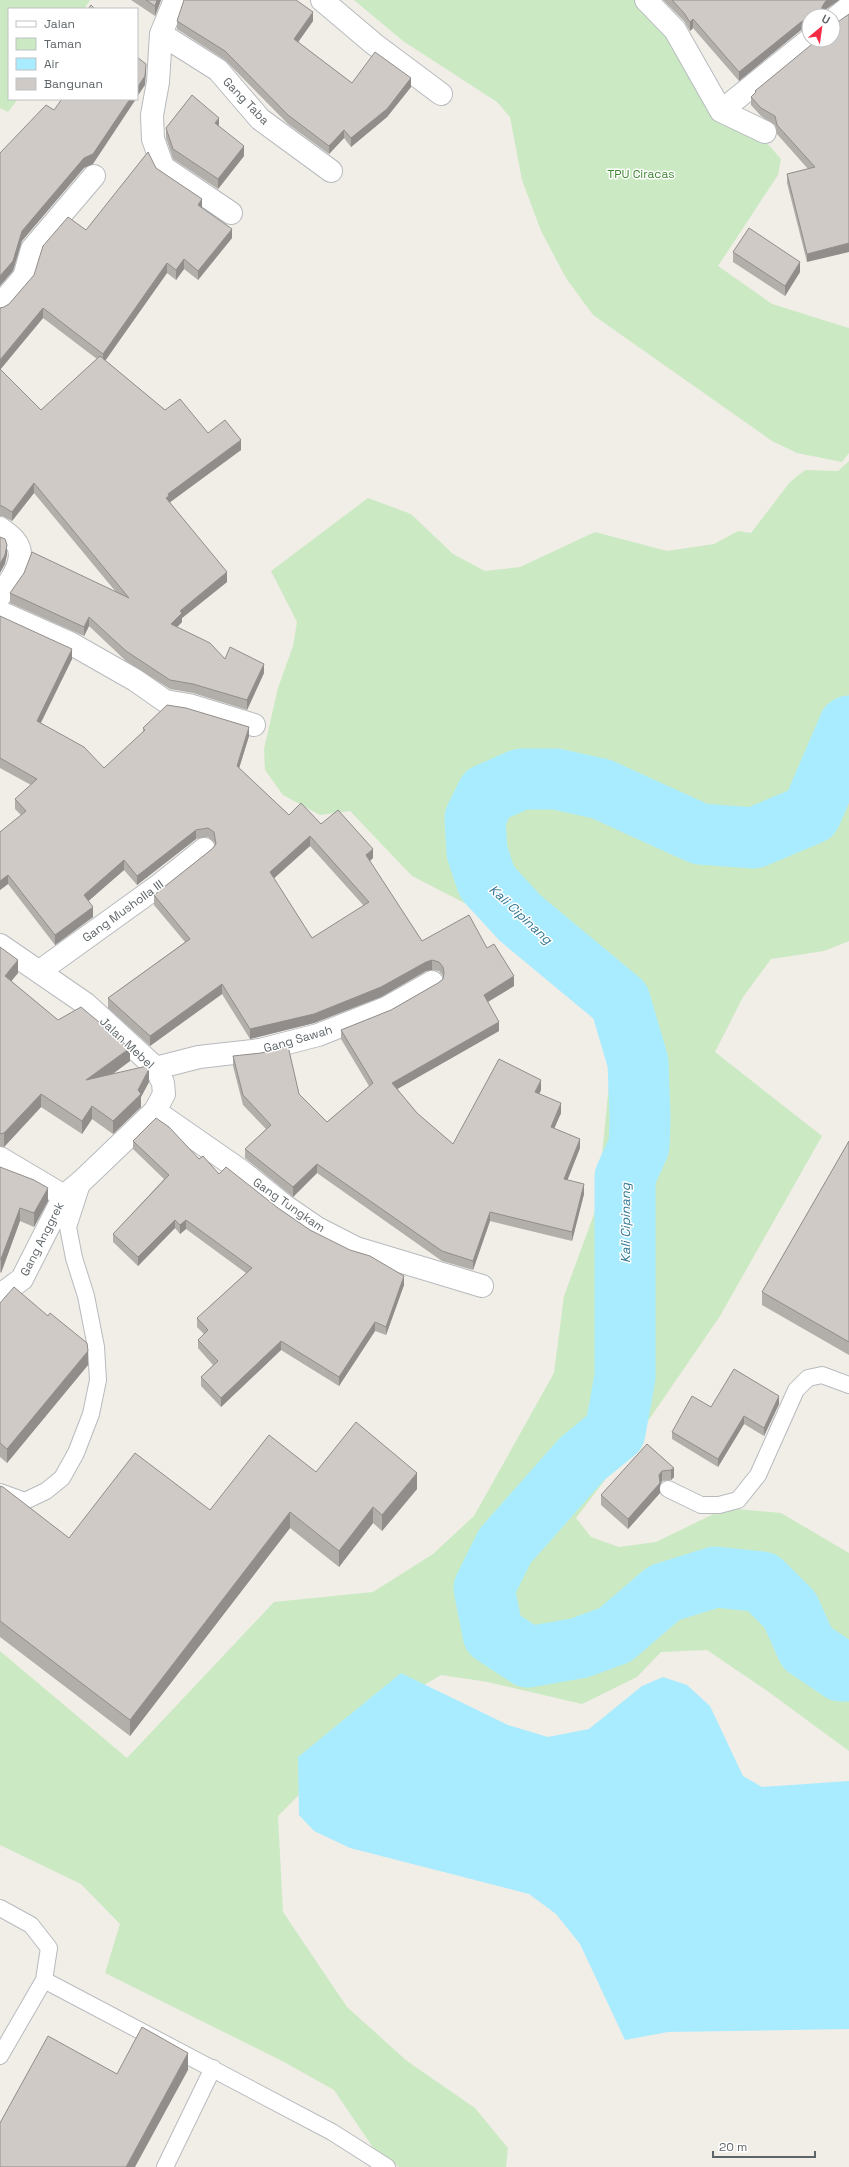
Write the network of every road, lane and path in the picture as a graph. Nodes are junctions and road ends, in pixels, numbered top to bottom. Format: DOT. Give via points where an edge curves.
graph roads {
  1 [pos="175,0"];
  2 [pos="322,0"];
  3 [pos="646,0"];
  4 [pos="849,7"];
  5 [pos="841,14"];
  6 [pos="161,34"];
  7 [pos="801,46"];
  8 [pos="441,94"];
  9 [pos="721,111"];
  10 [pos="765,132"];
  11 [pos="331,171"];
  12 [pos="94,176"];
  13 [pos="231,212"];
  14 [pos="0,305"];
  15 [pos="0,528"];
  16 [pos="0,596"];
  17 [pos="0,612"];
  18 [pos="254,725"];
  19 [pos="204,849"];
  20 [pos="0,945"];
  21 [pos="40,971"];
  22 [pos="432,982"];
  23 [pos="156,1068"];
  24 [pos="155,1111"];
  25 [pos="0,1158"];
  26 [pos="83,1180"];
  27 [pos="64,1196"];
  28 [pos="482,1286"];
  29 [pos="0,1295"];
  30 [pos="848,1383"];
  31 [pos="668,1489"];
  32 [pos="0,1492"];
  33 [pos="0,1908"];
  34 [pos="44,1980"];
  35 [pos="0,2056"];
  36 [pos="213,2068"];
  37 [pos="164,2167"];
  38 [pos="387,2167"];
  1 -- 6 [label="street"];
  2 -- 8 [label="street" via="374,44"];
  3 -- 9 [label="street" via="675,30"];
  4 -- 5 [label="street"];
  6 -- 11 [label="street, Gang Taba" via="218,70 260,119"];
  6 -- 13 [label="street" via="158,82 152,115 153,139 163,167"];
  7 -- 9 [label="street"];
  9 -- 10 [label="street"];
  12 -- 14 [label="street" via="32,249 24,277"];
  15 -- 16 [label="street" via="16,542 20,558 13,576"];
  17 -- 18 [label="street" via="70,643 135,680 165,701 189,705"];
  19 -- 21 [label="street, Gang Musholla III" via="158,886"];
  20 -- 21 [label="street, Jalan Mebel"];
  21 -- 23 [label="street, Jalan Mebel" via="86,1004"];
  22 -- 23 [label="street, Gang Sawah" via="386,1008 318,1034 260,1050 199,1057"];
  23 -- 24 [label="street, Jalan Mebel" via="163,1083 164,1094"];
  24 -- 26 [label="street, Jalan Mebel"];
  24 -- 28 [label="street, Gang Tungkam" via="317,1228 356,1248"];
  25 -- 27 [label="street, Gang Anggrek"];
  26 -- 27 [label="street, Gang Anggrek"];
  26 -- 32 [label="lane" via="68,1227 96,1346 98,1380 91,1414 76,1453 62,1478 46,1492 25,1501"];
  27 -- 29 [label="street, Gang Anggrek" via="22,1279"];
  30 -- 31 [label="lane" via="822,1375 808,1378 796,1390 758,1475 738,1500 720,1505 701,1505"];
  33 -- 34 [label="lane" via="31,1925 49,1948"];
  34 -- 35 [label="lane"];
  34 -- 36 [label="lane"];
  36 -- 37 [label="lane"];
  36 -- 38 [label="lane" via="332,2132"];
}
